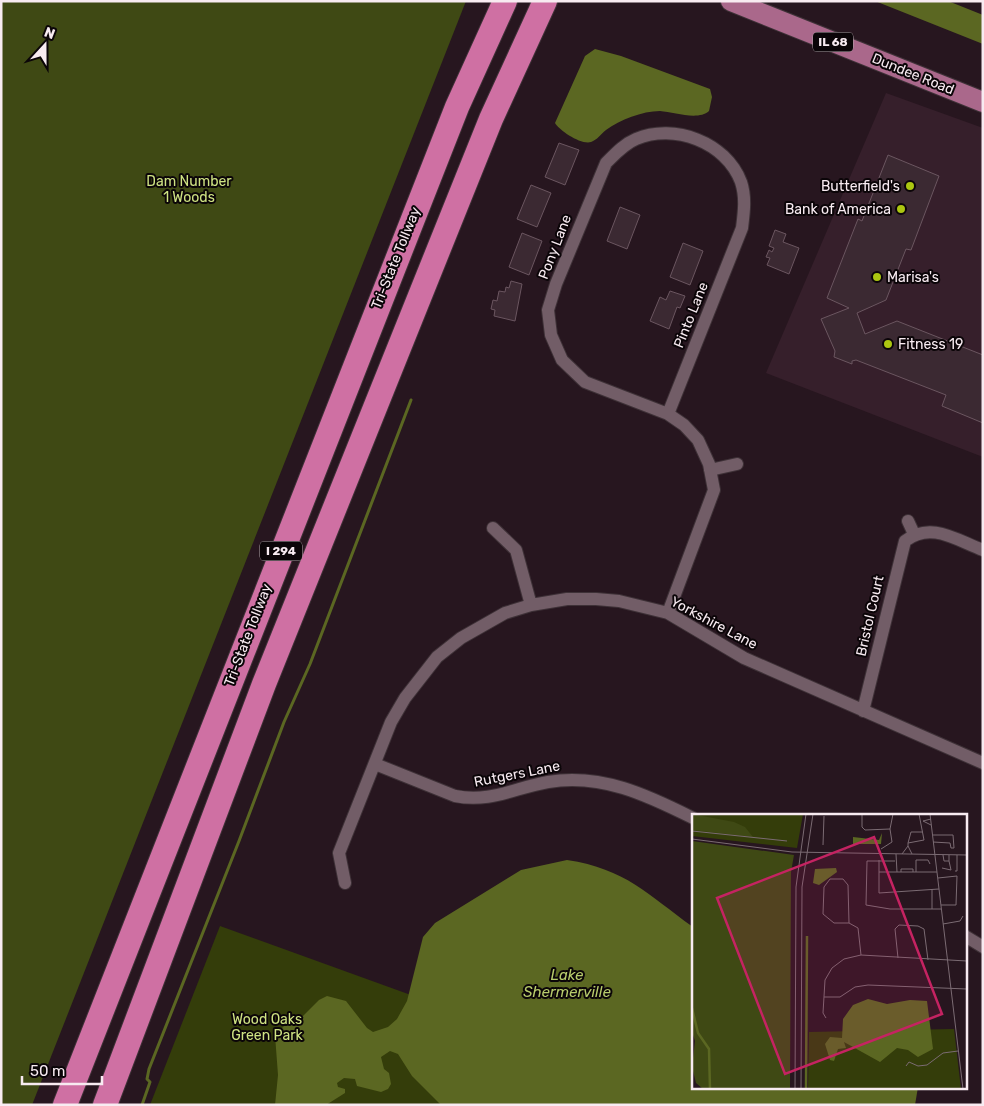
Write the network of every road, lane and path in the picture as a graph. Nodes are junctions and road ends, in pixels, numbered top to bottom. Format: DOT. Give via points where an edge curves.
graph roads {
  1 [pos="506,1"];
  2 [pos="545,1"];
  3 [pos="731,1"];
  4 [pos="983,102"];
  5 [pos="742,228"];
  6 [pos="668,414"];
  7 [pos="737,464"];
  8 [pos="710,470"];
  9 [pos="908,521"];
  10 [pos="493,528"];
  11 [pos="914,534"];
  12 [pos="983,550"];
  13 [pos="531,605"];
  14 [pos="668,614"];
  15 [pos="863,711"];
  16 [pos="983,763"];
  17 [pos="375,764"];
  18 [pos="692,818"];
  19 [pos="345,883"];
  20 [pos="966,937"];
  21 [pos="983,947"];
  22 [pos="64,1105"];
  23 [pos="105,1105"];
  1 -- 22 [label="highway, Tri-State Tollway / I 294" via="424,188"];
  2 -- 23 [label="highway, I 294" via="491,119 260,693"];
  3 -- 4 [label="main road, Dundee Road / IL 68"];
  5 -- 6 [label="street, Pinto Lane"];
  5 -- 6 [label="street, Pony Lane" via="745,205 741,182 727,159 707,144 682,134 658,133 636,139 606,163 581,222 548,310 551,335 562,360 585,382"];
  6 -- 8 [label="street, Pony Lane" via="698,440"];
  7 -- 8 [label="street"];
  8 -- 14 [label="street, Pony Lane" via="714,490"];
  9 -- 11 [label="street"];
  10 -- 13 [label="street" via="516,550"];
  11 -- 12 [label="street" via="925,530 938,533"];
  11 -- 15 [label="street, Bristol Court" via="905,541 901,553"];
  13 -- 14 [label="street, Yorkshire Lane" via="596,599 619,601"];
  13 -- 17 [label="street, Yorkshire Lane" via="483,624 437,657 404,698"];
  14 -- 15 [label="street, Yorkshire Lane" via="744,658"];
  15 -- 16 [label="street, Yorkshire Lane"];
  17 -- 18 [label="street, Rutgers Lane" via="455,796 468,798 498,796 548,782 587,780 643,794"];
  17 -- 19 [label="street, Yorkshire Lane" via="339,853"];
  20 -- 21 [label="street"];
}
